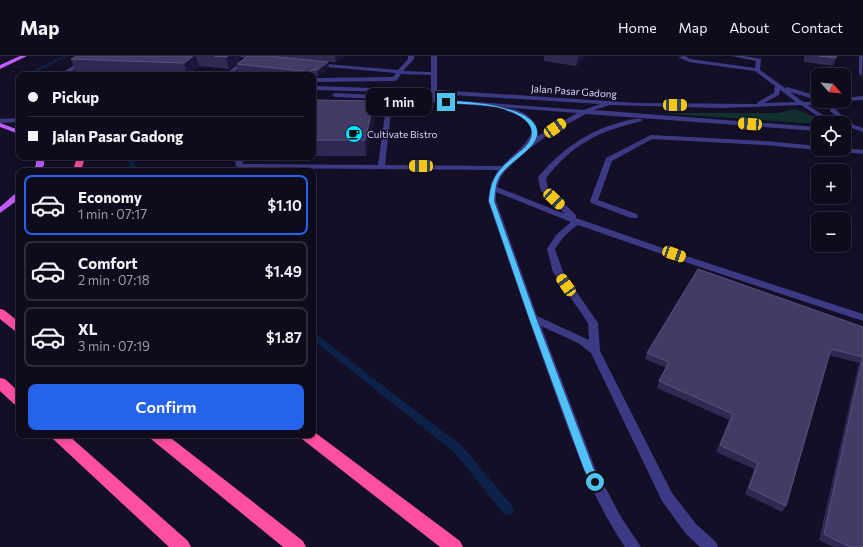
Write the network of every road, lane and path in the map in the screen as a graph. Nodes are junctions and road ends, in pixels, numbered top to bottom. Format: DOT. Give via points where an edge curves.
graph roads {
  1 [pos="24,56"];
  2 [pos="102,56"];
  3 [pos="411,56"];
  4 [pos="434,56"];
  5 [pos="682,56"];
  6 [pos="734,56"];
  7 [pos="862,56"];
  8 [pos="91,57"];
  9 [pos="239,57"];
  10 [pos="250,57"];
  11 [pos="266,59"];
  12 [pos="313,64"];
  13 [pos="0,67"];
  14 [pos="757,70"];
  15 [pos="66,72"];
  16 [pos="231,72"];
  17 [pos="399,72"];
  18 [pos="434,74"];
  19 [pos="862,74"];
  20 [pos="316,80"];
  21 [pos="778,86"];
  22 [pos="316,88"];
  23 [pos="434,91"];
  24 [pos="316,94"];
  25 [pos="811,96"];
  26 [pos="863,98"];
  27 [pos="851,99"];
  28 [pos="433,101"];
  29 [pos="609,103"];
  30 [pos="811,103"];
  31 [pos="801,104"];
  32 [pos="754,105"];
  33 [pos="497,106"];
  34 [pos="834,108"];
  35 [pos="351,111"];
  36 [pos="582,113"];
  37 [pos="821,116"];
  38 [pos="662,118"];
  39 [pos="16,120"];
  40 [pos="0,121"];
  41 [pos="0,125"];
  42 [pos="852,126"];
  43 [pos="811,129"];
  44 [pos="16,131"];
  45 [pos="851,131"];
  46 [pos="863,131"];
  47 [pos="529,146"];
  48 [pos="811,147"];
  49 [pos="851,151"];
  50 [pos="863,152"];
  51 [pos="239,160"];
  52 [pos="380,166"];
  53 [pos="504,168"];
  54 [pos="493,188"];
  55 [pos="16,198"];
  56 [pos="0,211"];
  57 [pos="634,216"];
  58 [pos="578,221"];
  59 [pos="0,313"];
  60 [pos="532,318"];
  61 [pos="863,318"];
  62 [pos="16,326"];
  63 [pos="596,351"];
  64 [pos="0,384"];
  65 [pos="16,397"];
  66 [pos="61,438"];
  67 [pos="160,438"];
  68 [pos="311,438"];
  69 [pos="182,547"];
  70 [pos="297,547"];
  71 [pos="454,547"];
  72 [pos="634,547"];
  73 [pos="711,547"];
  1 -- 13 [label="main road"];
  2 -- 8 [label="street"];
  3 -- 17 [label="street"];
  4 -- 18 [label="street"];
  5 -- 14 [label="street" via="689,60"];
  6 -- 14 [label="street" via="759,60"];
  7 -- 19 [label="street"];
  8 -- 15 [label="street"];
  9 -- 10 [label="street"];
  10 -- 11 [label="street"];
  10 -- 16 [label="street"];
  12 -- 17 [label="street"];
  14 -- 21 [label="street"];
  17 -- 18 [label="street"];
  17 -- 20 [label="street" via="395,79"];
  18 -- 23 [label="street"];
  21 -- 25 [label="street"];
  21 -- 31 [label="street"];
  21 -- 32 [label="street" via="777,94"];
  22 -- 23 [label="street, Jalan Pasar Gadong"];
  23 -- 28 [label="street"];
  23 -- 29 [label="street, Jalan Pasar Gadong"];
  24 -- 28 [label="street, Jalan Pasar Gadong"];
  26 -- 27 [label="street"];
  28 -- 33 [label="street, Jalan Pasar Gadong"];
  29 -- 32 [label="street, Jalan Pasar Gadong"];
  29 -- 36 [label="street"];
  30 -- 31 [label="street, Jalan Pasar Gadong"];
  31 -- 32 [label="street, Jalan Pasar Gadong"];
  31 -- 37 [label="street"];
  33 -- 36 [label="street, Jalan Pasar Gadong"];
  33 -- 47 [label="street" via="525,117 533,125 535,134"];
  34 -- 42 [label="street" via="833,111"];
  35 -- 52 [label="street" via="388,112"];
  36 -- 38 [label="street, Jalan Pasar Gadong"];
  36 -- 47 [label="street"];
  38 -- 43 [label="street, Jalan Pasar Gadong"];
  38 -- 58 [label="street" via="612,126 588,137 553,163 542,178 544,189"];
  39 -- 40 [label="street"];
  41 -- 44 [label="main road"];
  42 -- 46 [label="street"];
  45 -- 46 [label="street"];
  47 -- 53 [label="street"];
  48 -- 57 [label="street" via="651,137 608,160 594,201"];
  49 -- 50 [label="street"];
  51 -- 52 [label="street" via="240,166"];
  52 -- 53 [label="street"];
  53 -- 54 [label="street" via="496,178"];
  54 -- 58 [label="street"];
  54 -- 60 [label="street" via="492,201"];
  55 -- 56 [label="main road"];
  58 -- 61 [label="street"];
  58 -- 63 [label="street" via="566,229 551,249 558,272 593,323"];
  59 -- 62 [label="highway"];
  60 -- 63 [label="street" via="582,340"];
  60 -- 72 [label="street" via="589,469 616,522"];
  63 -- 73 [label="street" via="667,497 691,529"];
  64 -- 65 [label="highway"];
  66 -- 69 [label="highway"];
  67 -- 70 [label="highway"];
  68 -- 71 [label="highway"];
}
